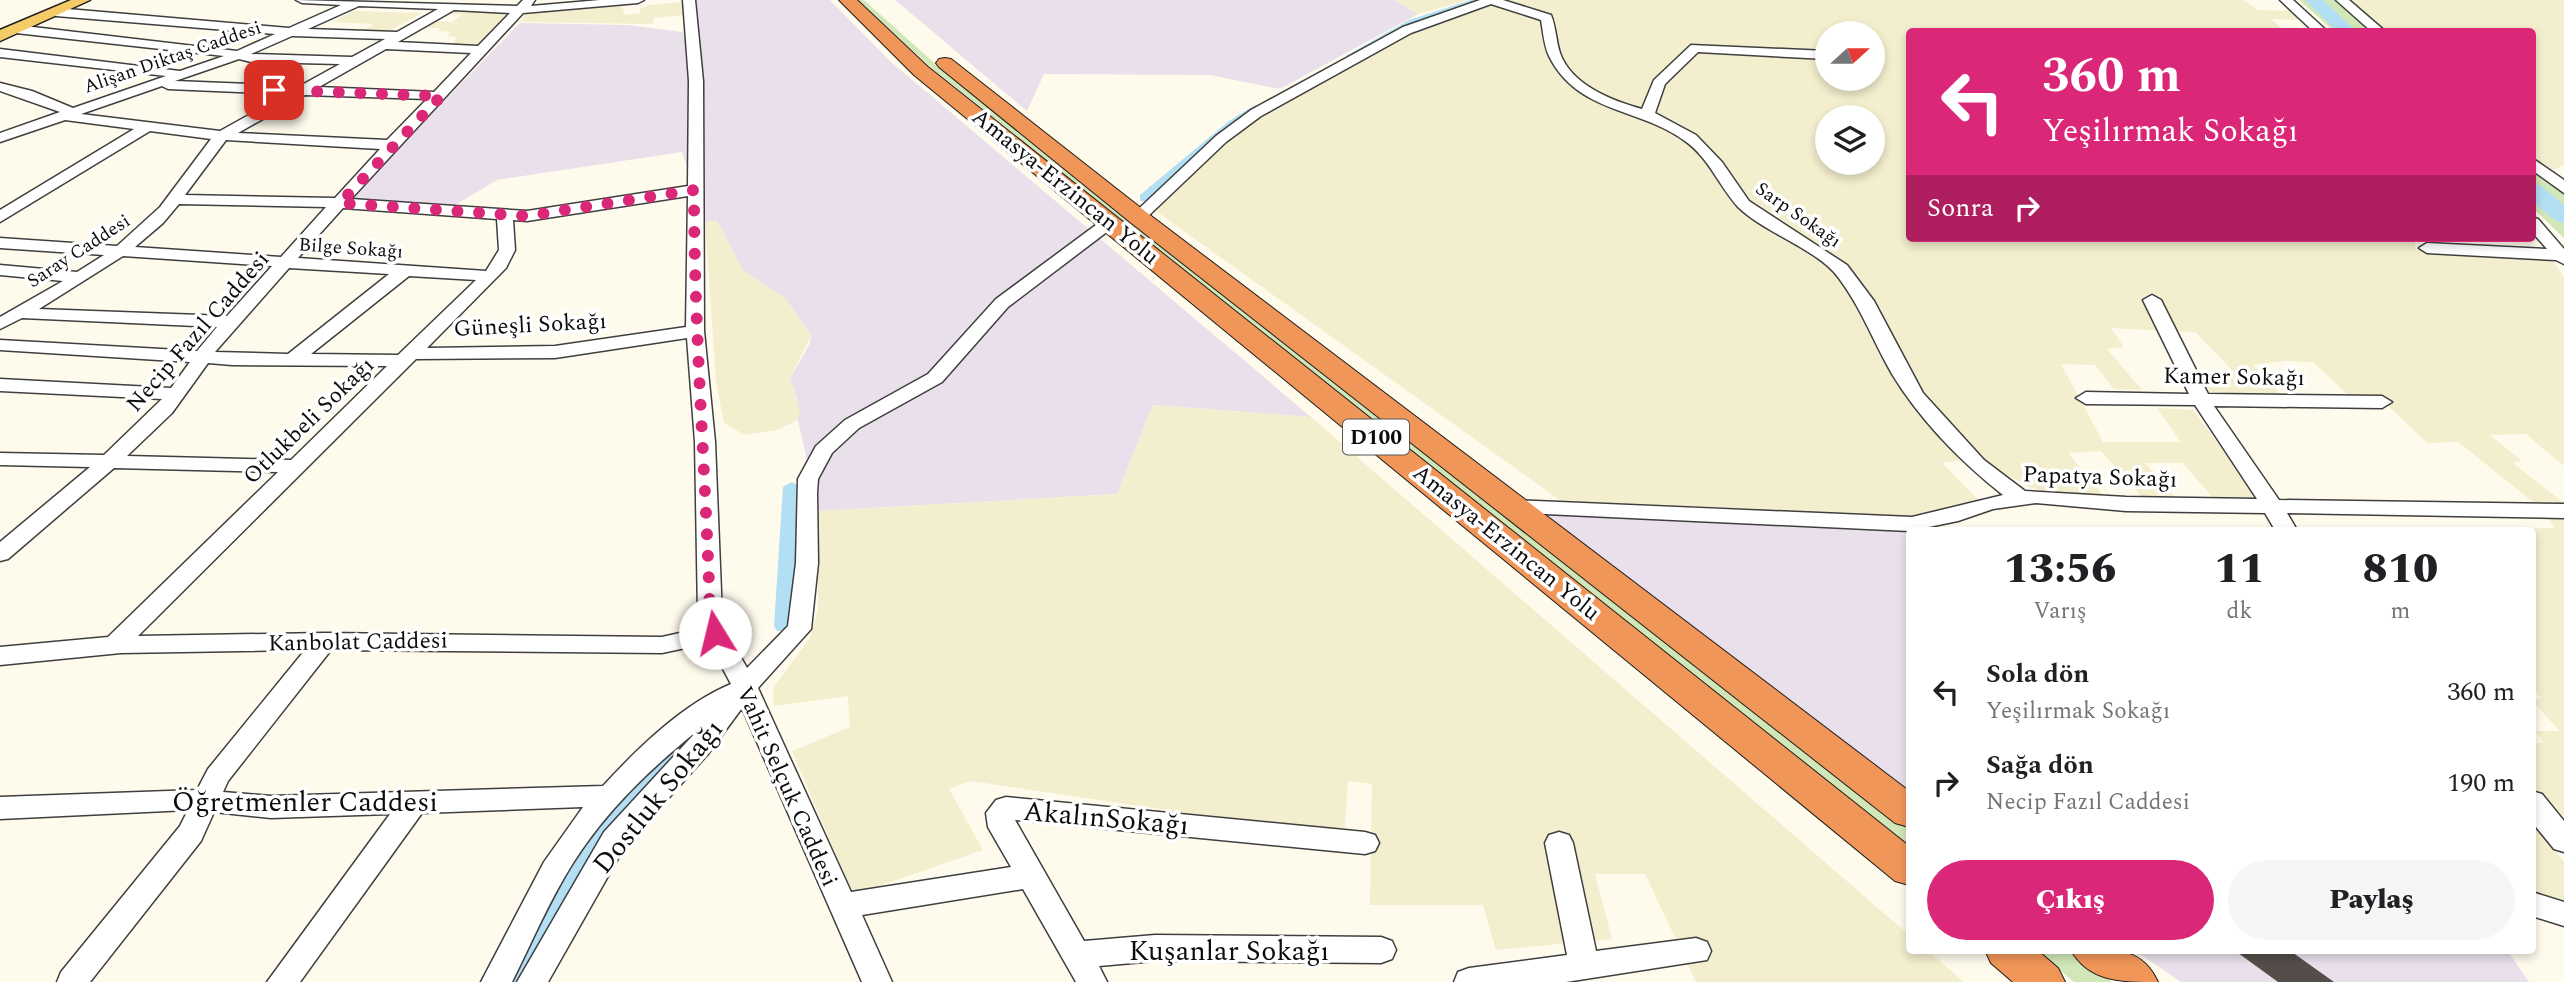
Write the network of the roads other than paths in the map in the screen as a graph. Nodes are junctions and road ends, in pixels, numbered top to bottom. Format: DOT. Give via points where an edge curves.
graph roads {
  1 [pos="70,0"];
  2 [pos="83,0"];
  3 [pos="302,0"];
  4 [pos="638,0"];
  5 [pos="690,0"];
  6 [pos="847,0"];
  7 [pos="873,0"];
  8 [pos="1491,0"];
  9 [pos="2286,0"];
  10 [pos="2342,0"];
  11 [pos="357,1"];
  12 [pos="525,5"];
  13 [pos="451,7"];
  14 [pos="56,12"];
  15 [pos="2318,28"];
  16 [pos="2375,28"];
  17 [pos="8,29"];
  18 [pos="293,32"];
  19 [pos="0,36"];
  20 [pos="396,36"];
  21 [pos="381,45"];
  22 [pos="482,50"];
  23 [pos="0,53"];
  24 [pos="1815,54"];
  25 [pos="238,55"];
  26 [pos="352,61"];
  27 [pos="186,75"];
  28 [pos="152,85"];
  29 [pos="0,88"];
  30 [pos="298,91"];
  31 [pos="441,96"];
  32 [pos="88,106"];
  33 [pos="71,111"];
  34 [pos="1647,115"];
  35 [pos="56,116"];
  36 [pos="105,119"];
  37 [pos="151,125"];
  38 [pos="222,136"];
  39 [pos="0,138"];
  40 [pos="391,145"];
  41 [pos="2536,164"];
  42 [pos="2557,175"];
  43 [pos="2564,188"];
  44 [pos="694,190"];
  45 [pos="174,199"];
  46 [pos="340,203"];
  47 [pos="505,216"];
  48 [pos="0,217"];
  49 [pos="1124,219"];
  50 [pos="2536,227"];
  51 [pos="0,243"];
  52 [pos="2427,248"];
  53 [pos="116,253"];
  54 [pos="2562,257"];
  55 [pos="286,264"];
  56 [pos="0,270"];
  57 [pos="404,271"];
  58 [pos="489,276"];
  59 [pos="76,277"];
  60 [pos="2152,300"];
  61 [pos="19,313"];
  62 [pos="232,322"];
  63 [pos="0,324"];
  64 [pos="695,331"];
  65 [pos="0,345"];
  66 [pos="202,358"];
  67 [pos="295,358"];
  68 [pos="406,358"];
  69 [pos="0,385"];
  70 [pos="178,394"];
  71 [pos="2086,398"];
  72 [pos="2203,400"];
  73 [pos="2382,402"];
  74 [pos="0,459"];
  75 [pos="109,463"];
  76 [pos="296,466"];
  77 [pos="2019,497"];
  78 [pos="2270,505"];
  79 [pos="1512,507"];
  80 [pos="2564,511"];
  81 [pos="2284,527"];
  82 [pos="4,547"];
  83 [pos="715,633"];
  84 [pos="325,641"];
  85 [pos="114,645"];
  86 [pos="0,656"];
  87 [pos="745,686"];
  88 [pos="610,796"];
  89 [pos="205,801"];
  90 [pos="413,804"];
  91 [pos="2536,807"];
  92 [pos="0,808"];
  93 [pos="1906,810"];
  94 [pos="2564,841"];
  95 [pos="1365,843"];
  96 [pos="1559,843"];
  97 [pos="1906,867"];
  98 [pos="1028,876"];
  99 [pos="2536,905"];
  100 [pos="841,906"];
  101 [pos="2564,914"];
  102 [pos="1381,950"];
  103 [pos="1696,951"];
  104 [pos="2011,954"];
  105 [pos="2098,954"];
  106 [pos="1078,955"];
  107 [pos="1584,964"];
  108 [pos="1523,979"];
  109 [pos="72,982"];
  110 [pos="282,982"];
  111 [pos="496,982"];
  112 [pos="531,982"];
  113 [pos="877,982"];
  114 [pos="1092,982"];
  115 [pos="1469,982"];
  116 [pos="2043,982"];
  117 [pos="2136,982"];
  1 -- 17 [label="main road"];
  2 -- 14 [label="main road"];
  3 -- 11 [label="street"];
  4 -- 12 [label="street"];
  5 -- 44 [label="street, Vahit Selçuk Caddesi" via="696,81"];
  6 -- 49 [label="highway, Amasya-Erzincan Yolu / D100" via="922,71"];
  7 -- 49 [label="highway, Amasya-Erzincan Yolu / D100"];
  8 -- 34 [label="street, Sarp Sokağı" via="1548,18 1554,55 1572,79 1613,107"];
  8 -- 49 [label="street, Dostluk Sokağı" via="1407,30 1256,113"];
  9 -- 15 [label="street"];
  10 -- 16 [label="street"];
  11 -- 13 [label="street"];
  11 -- 18 [label="street, Alişan Diktaş Caddesi"];
  12 -- 13 [label="street"];
  12 -- 22 [label="street, Necip Fazıl Caddesi"];
  13 -- 20 [label="street, Saray Caddesi"];
  14 -- 17 [label="main road"];
  14 -- 18 [label="street"];
  17 -- 19 [label="main road"];
  17 -- 25 [label="street"];
  18 -- 20 [label="street"];
  18 -- 25 [label="street, Alişan Diktaş Caddesi"];
  20 -- 21 [label="street, Saray Caddesi"];
  21 -- 22 [label="street"];
  21 -- 26 [label="street, Saray Caddesi"];
  22 -- 31 [label="street, Necip Fazıl Caddesi"];
  23 -- 27 [label="street"];
  24 -- 34 [label="street" via="1695,48 1659,83"];
  25 -- 26 [label="street"];
  25 -- 27 [label="street, Alişan Diktaş Caddesi"];
  26 -- 30 [label="street, Saray Caddesi"];
  27 -- 28 [label="street, Alişan Diktaş Caddesi"];
  28 -- 30 [label="street"];
  28 -- 32 [label="street, Alişan Diktaş Caddesi"];
  29 -- 33 [label="street"];
  30 -- 31 [label="street"];
  30 -- 38 [label="street, Saray Caddesi"];
  31 -- 40 [label="street, Necip Fazıl Caddesi"];
  32 -- 33 [label="street, Alişan Diktaş Caddesi"];
  32 -- 36 [label="street"];
  33 -- 35 [label="street, Alişan Diktaş Caddesi"];
  34 -- 77 [label="street, Sarp Sokağı" via="1690,138 1717,165 1744,204 1841,269 1865,301 1916,396 1968,455"];
  35 -- 36 [label="street"];
  35 -- 39 [label="street, Alişan Diktaş Caddesi"];
  36 -- 37 [label="street"];
  37 -- 38 [label="street"];
  37 -- 48 [label="street"];
  38 -- 40 [label="street"];
  38 -- 45 [label="street, Saray Caddesi" via="202,156"];
  40 -- 46 [label="street, Necip Fazıl Caddesi"];
  41 -- 42 [label="street"];
  42 -- 43 [label="street"];
  44 -- 47 [label="street"];
  44 -- 64 [label="street, Vahit Selçuk Caddesi"];
  45 -- 46 [label="street"];
  45 -- 53 [label="street, Saray Caddesi" via="155,222"];
  46 -- 47 [label="street"];
  46 -- 55 [label="street, Necip Fazıl Caddesi"];
  47 -- 58 [label="street, Otlukbeli Sokağı" via="505,256"];
  49 -- 79 [label="highway, Amasya-Erzincan Yolu / D100"];
  49 -- 87 [label="street, Dostluk Sokağı" via="1002,303 934,378 852,424 823,450 806,493 807,563 799,629"];
  49 -- 97 [label="highway, Amasya-Erzincan Yolu / D100"];
  50 -- 54 [label="street"];
  51 -- 53 [label="street, Bilge Sokağı"];
  52 -- 54 [label="street"];
  53 -- 55 [label="street, Bilge Sokağı"];
  53 -- 59 [label="street, Saray Caddesi"];
  55 -- 57 [label="street, Bilge Sokağı"];
  55 -- 62 [label="street, Necip Fazıl Caddesi"];
  56 -- 59 [label="street"];
  57 -- 58 [label="street, Bilge Sokağı"];
  57 -- 67 [label="street"];
  58 -- 68 [label="street, Otlukbeli Sokağı"];
  59 -- 61 [label="street, Saray Caddesi"];
  60 -- 72 [label="street"];
  61 -- 62 [label="street"];
  61 -- 63 [label="street, Saray Caddesi"];
  62 -- 66 [label="street, Necip Fazıl Caddesi"];
  64 -- 68 [label="street, Güneşli Sokağı" via="564,351"];
  64 -- 83 [label="street, Vahit Selçuk Caddesi" via="705,442 710,616"];
  65 -- 66 [label="street, Güneşli Sokağı"];
  66 -- 67 [label="street, Güneşli Sokağı"];
  66 -- 70 [label="street, Necip Fazıl Caddesi"];
  67 -- 68 [label="street, Güneşli Sokağı"];
  68 -- 76 [label="street, Otlukbeli Sokağı"];
  69 -- 70 [label="street"];
  70 -- 75 [label="street, Necip Fazıl Caddesi"];
  71 -- 72 [label="street, Kamer Sokağı"];
  72 -- 73 [label="street, Kamer Sokağı"];
  72 -- 78 [label="street" via="2212,421"];
  74 -- 75 [label="street"];
  75 -- 76 [label="street"];
  75 -- 82 [label="street, Necip Fazıl Caddesi"];
  76 -- 85 [label="street, Otlukbeli Sokağı"];
  77 -- 78 [label="street, Papatya Sokağı" via="2126,504"];
  77 -- 79 [label="street, Papatya Sokağı" via="1912,524"];
  78 -- 80 [label="street, Papatya Sokağı"];
  78 -- 81 [label="street"];
  79 -- 93 [label="highway, Amasya-Erzincan Yolu / D100"];
  83 -- 84 [label="street, Kanbolat Caddesi" via="662,645"];
  83 -- 87 [label="street, Vahit Selçuk Caddesi"];
  84 -- 85 [label="street, Kanbolat Caddesi"];
  84 -- 89 [label="street" via="230,758"];
  85 -- 86 [label="street, Kanbolat Caddesi"];
  87 -- 88 [label="street, Dostluk Sokağı" via="692,719"];
  87 -- 100 [label="street, Vahit Selçuk Caddesi"];
  87 -- 112 [label="street, Dostluk Sokağı" via="699,747 614,840"];
  88 -- 90 [label="street, Öğretmenler Caddesi"];
  88 -- 111 [label="street, Dostluk Sokağı" via="564,854"];
  89 -- 90 [label="street, Öğretmenler Caddesi" via="271,807"];
  89 -- 92 [label="street, Öğretmenler Caddesi"];
  89 -- 109 [label="street" via="191,833"];
  90 -- 110 [label="street"];
  91 -- 94 [label="street"];
  95 -- 98 [label="street, AkalınSokağı" via="1006,808 999,821"];
  96 -- 107 [label="street"];
  98 -- 100 [label="street"];
  98 -- 106 [label="street, AkalınSokağı"];
  99 -- 101 [label="street"];
  100 -- 113 [label="street, Vahit Selçuk Caddesi"];
  102 -- 106 [label="street, Kuşanlar Sokağı" via="1155,948"];
  103 -- 107 [label="street"];
  104 -- 116 [label="highway"];
  105 -- 117 [label="highway"];
  106 -- 114 [label="street, AkalınSokağı"];
  107 -- 108 [label="street"];
  108 -- 115 [label="street"];
}
